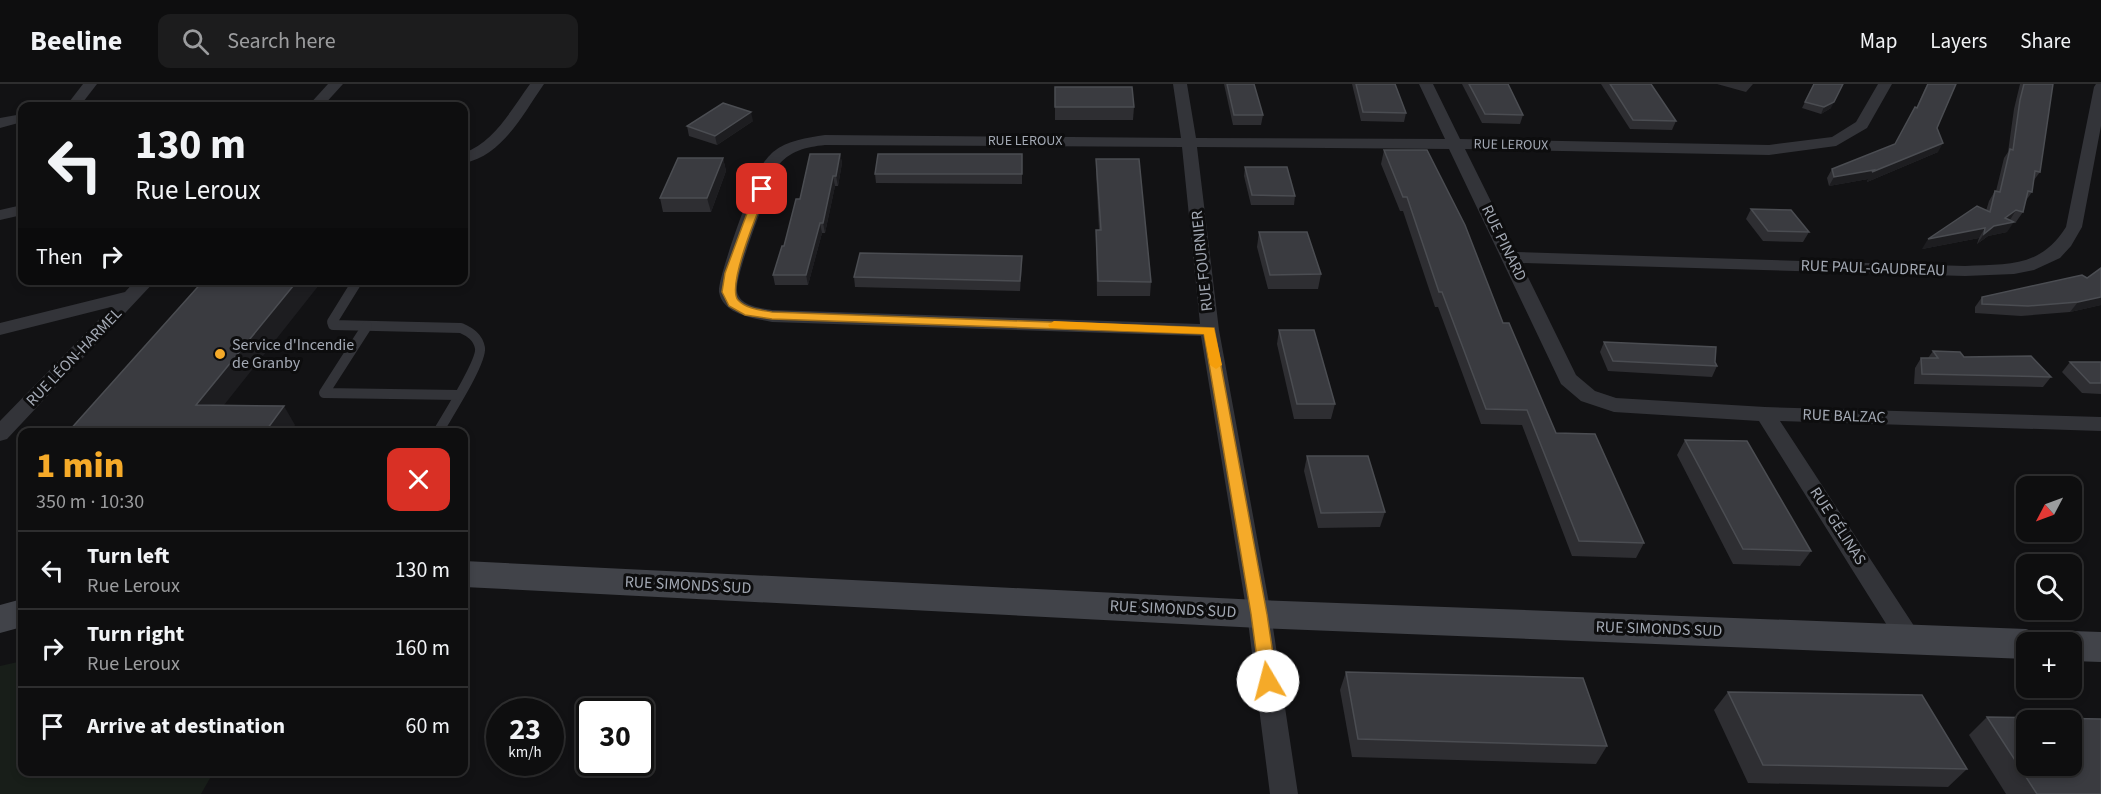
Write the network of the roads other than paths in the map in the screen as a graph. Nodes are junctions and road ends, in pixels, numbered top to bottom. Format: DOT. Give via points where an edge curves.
graph roads {
  1 [pos="90,84"];
  2 [pos="336,84"];
  3 [pos="537,84"];
  4 [pos="1180,84"];
  5 [pos="1426,84"];
  6 [pos="1886,84"];
  7 [pos="2101,87"];
  8 [pos="76,102"];
  9 [pos="319,102"];
  10 [pos="18,119"];
  11 [pos="0,123"];
  12 [pos="1189,142"];
  13 [pos="1454,144"];
  14 [pos="468,157"];
  15 [pos="18,211"];
  16 [pos="0,215"];
  17 [pos="1511,257"];
  18 [pos="142,285"];
  19 [pos="355,285"];
  20 [pos="132,296"];
  21 [pos="367,326"];
  22 [pos="0,329"];
  23 [pos="1210,330"];
  24 [pos="459,395"];
  25 [pos="1588,396"];
  26 [pos="1765,414"];
  27 [pos="2101,424"];
  28 [pos="440,428"];
  29 [pos="0,434"];
  30 [pos="468,574"];
  31 [pos="18,614"];
  32 [pos="1259,614"];
  33 [pos="0,619"];
  34 [pos="1909,639"];
  35 [pos="2016,644"];
  36 [pos="2082,646"];
  37 [pos="2101,647"];
  38 [pos="1284,794"];
  1 -- 8 [label="street"];
  2 -- 9 [label="street"];
  3 -- 14 [label="street" via="492,145"];
  4 -- 12 [label="street, RUE FOURNIER"];
  5 -- 13 [label="street, RUE PINARD"];
  6 -- 13 [label="street, RUE LEROUX" via="1862,124 1836,141 1780,148"];
  7 -- 17 [label="street, RUE PAUL-GAUDREAU" via="2074,227 2067,243 2046,262 2011,269 1965,271"];
  10 -- 11 [label="street"];
  12 -- 13 [label="street, RUE LEROUX"];
  12 -- 23 [label="street, RUE FOURNIER"];
  12 -- 23 [label="street, RUE LEROUX" via="825,140 790,147 775,156 769,167 731,273 728,292 734,303 750,312 772,316"];
  13 -- 17 [label="street, RUE PINARD"];
  15 -- 16 [label="street"];
  17 -- 25 [label="street, RUE PINARD" via="1568,379"];
  18 -- 20 [label="street, RUE LÉON-HARMEL"];
  19 -- 21 [label="lane" via="332,322"];
  20 -- 22 [label="street"];
  20 -- 29 [label="street, RUE LÉON-HARMEL"];
  21 -- 24 [label="lane" via="461,328 476,336 482,346 480,357"];
  21 -- 24 [label="lane" via="324,393"];
  23 -- 32 [label="street, RUE FOURNIER"];
  24 -- 28 [label="lane"];
  25 -- 26 [label="street, RUE BALZAC" via="1614,405"];
  26 -- 27 [label="street, RUE BALZAC"];
  26 -- 34 [label="street, RUE GÉLINAS"];
  30 -- 32 [label="street, RUE SIMONDS SUD"];
  31 -- 33 [label="street"];
  32 -- 34 [label="street, RUE SIMONDS SUD"];
  32 -- 38 [label="street, RUE FOURNIER"];
  34 -- 35 [label="street, RUE SIMONDS SUD"];
  36 -- 37 [label="street"];
}
